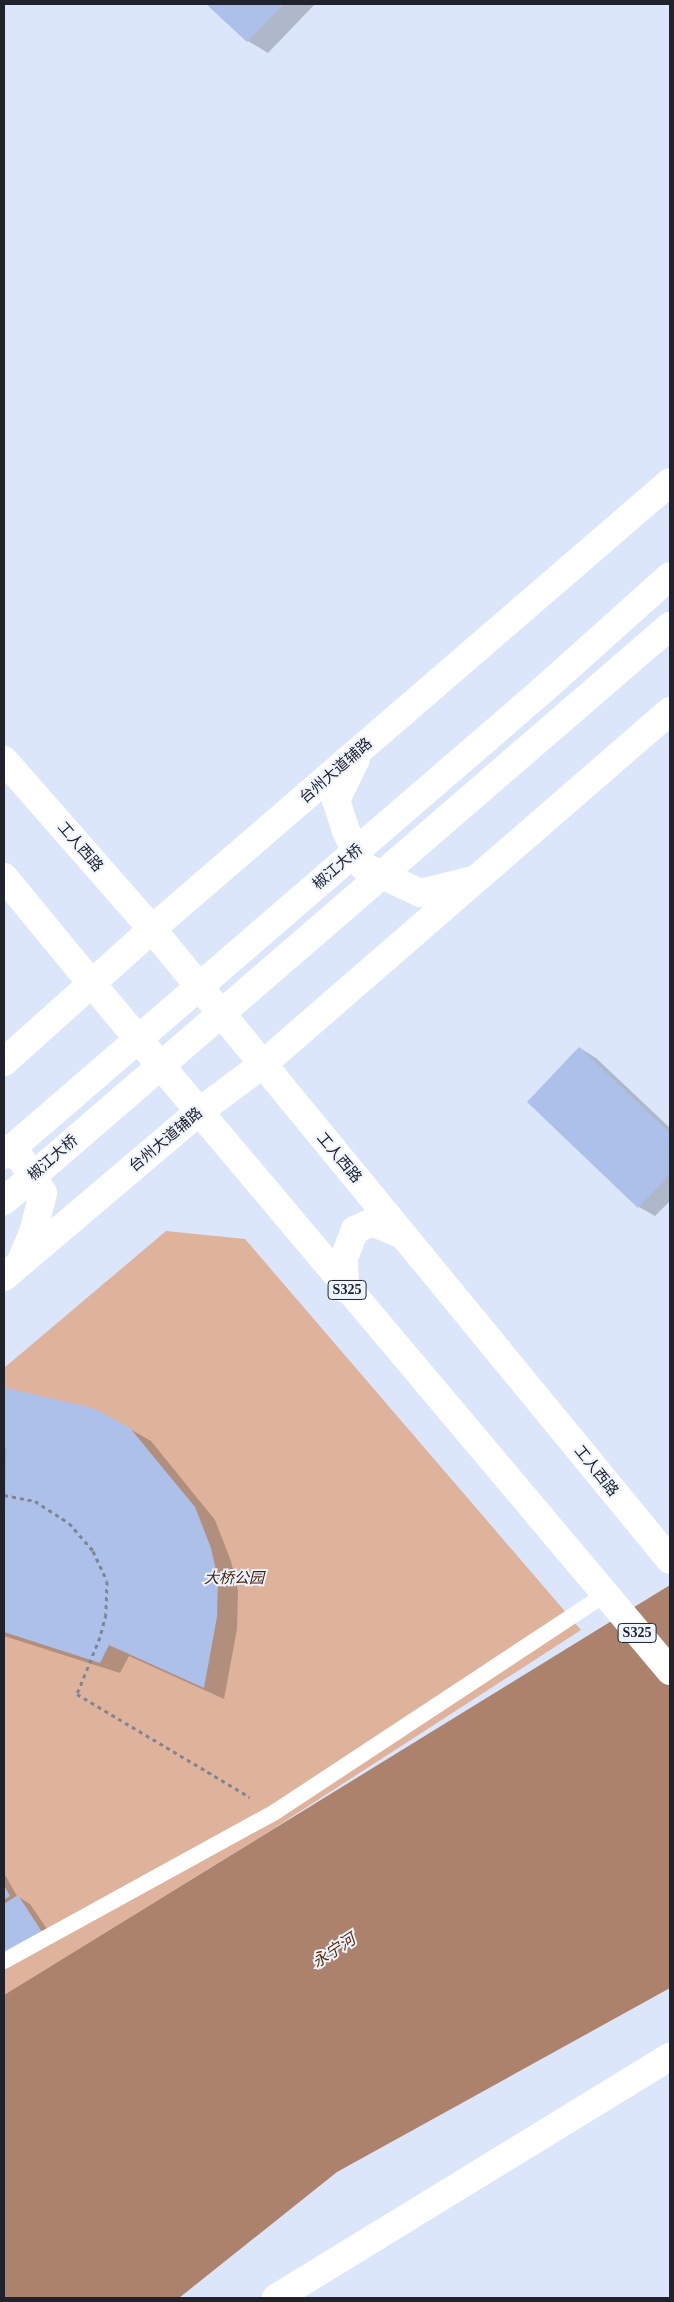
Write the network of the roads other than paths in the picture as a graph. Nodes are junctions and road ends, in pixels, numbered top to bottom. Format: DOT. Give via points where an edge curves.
graph roads {
  1 [pos="670,482"];
  2 [pos="670,576"];
  3 [pos="670,626"];
  4 [pos="670,711"];
  5 [pos="361,749"];
  6 [pos="4,760"];
  7 [pos="4,876"];
  8 [pos="477,879"];
  9 [pos="152,929"];
  10 [pos="92,984"];
  11 [pos="4,1062"];
  12 [pos="262,1065"];
  13 [pos="200,1112"];
  14 [pos="4,1148"];
  15 [pos="4,1155"];
  16 [pos="4,1201"];
  17 [pos="404,1236"];
  18 [pos="12,1270"];
  19 [pos="346,1289"];
  20 [pos="664,1552"];
  21 [pos="604,1595"];
  22 [pos="670,1672"];
  23 [pos="4,1961"];
  24 [pos="670,2057"];
  25 [pos="276,2298"];
  1 -- 5 [label="main road, 台州大道辅路"];
  2 -- 15 [label="main road, 椒江大桥" via="544,689"];
  3 -- 16 [label="main road, 椒江大桥"];
  4 -- 8 [label="main road, 台州大道辅路"];
  5 -- 8 [label="main road" via="336,800 363,866 420,893"];
  5 -- 9 [label="main road, 台州大道辅路"];
  6 -- 9 [label="main road, 工人西路"];
  7 -- 10 [label="main road"];
  8 -- 12 [label="main road, 台州大道辅路"];
  9 -- 10 [label="main road, 台州大道辅路"];
  9 -- 12 [label="main road, 工人西路"];
  10 -- 11 [label="main road, 台州大道辅路"];
  10 -- 13 [label="main road, S325"];
  12 -- 13 [label="main road, 台州大道辅路"];
  12 -- 17 [label="main road, 工人西路"];
  13 -- 18 [label="main road, 台州大道辅路"];
  13 -- 19 [label="main road, S325"];
  14 -- 18 [label="main road" via="21,1158 43,1193 34,1230"];
  17 -- 19 [label="main road" via="372,1222 355,1230 344,1258"];
  17 -- 20 [label="main road, 工人西路"];
  19 -- 21 [label="main road, S325"];
  21 -- 22 [label="main road, S325"];
  21 -- 23 [label="lane" via="274,1812"];
  24 -- 25 [label="main road"];
}
